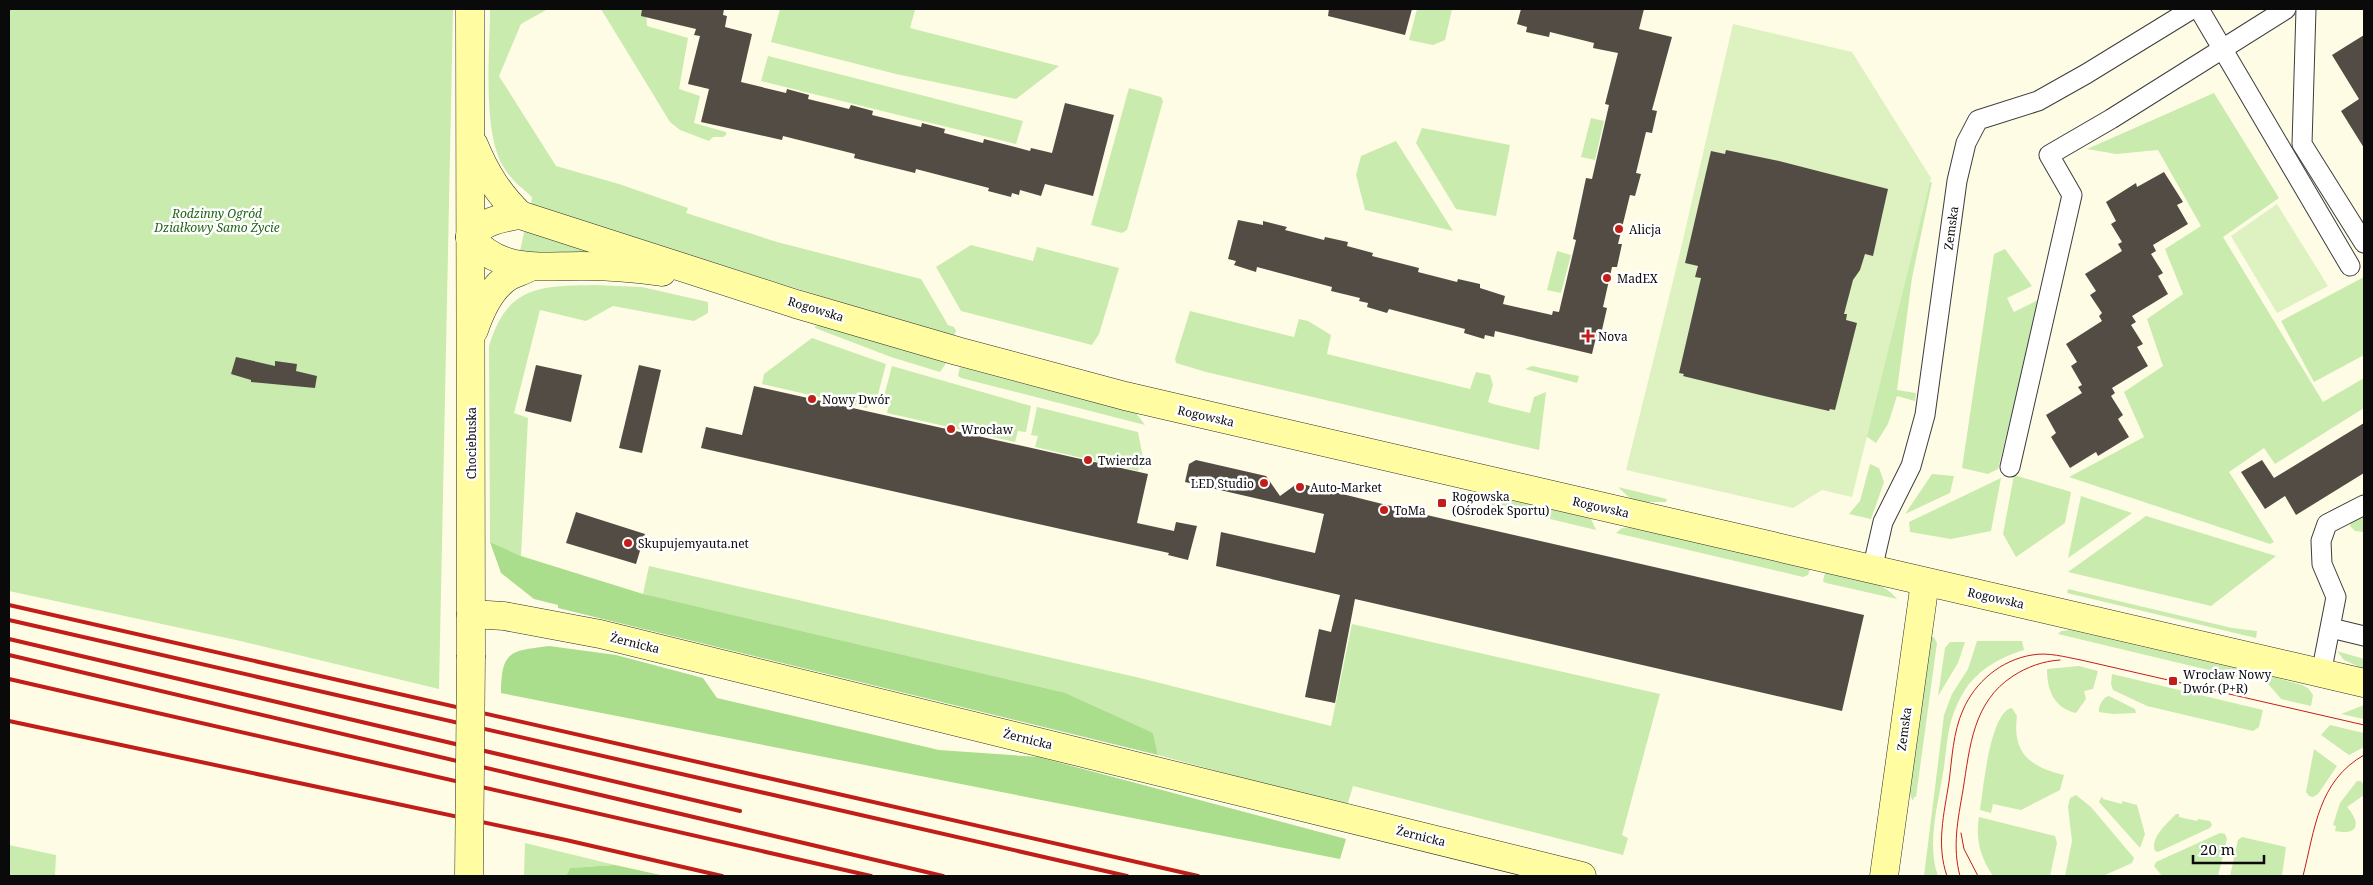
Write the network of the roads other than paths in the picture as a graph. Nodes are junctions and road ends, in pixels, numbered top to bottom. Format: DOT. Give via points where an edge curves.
graph roads {
  1 [pos="470,9"];
  2 [pos="2192,9"];
  3 [pos="2200,9"];
  4 [pos="2286,9"];
  5 [pos="2306,9"];
  6 [pos="2224,48"];
  7 [pos="470,137"];
  8 [pos="520,216"];
  9 [pos="470,237"];
  10 [pos="2364,243"];
  11 [pos="2350,266"];
  12 [pos="530,267"];
  13 [pos="726,282"];
  14 [pos="470,344"];
  15 [pos="2010,467"];
  16 [pos="2364,505"];
  17 [pos="1872,570"];
  18 [pos="1925,582"];
  19 [pos="471,614"];
  20 [pos="2331,628"];
  21 [pos="2364,636"];
  22 [pos="2321,674"];
  23 [pos="2364,683"];
  24 [pos="469,876"];
  25 [pos="1582,876"];
  26 [pos="1884,876"];
  1 -- 7 [label="street, Chociebuska"];
  2 -- 17 [label="street, Zemska" via="2045,97 1978,120 1966,143 1957,181 1926,414 1911,466 1883,522"];
  3 -- 6 [label="street"];
  4 -- 6 [label="street"];
  5 -- 10 [label="street" via="2302,144"];
  6 -- 11 [label="street"];
  6 -- 15 [label="street" via="2049,154 2072,195"];
  7 -- 8 [label="street" via="487,175"];
  7 -- 9 [label="street, Chociebuska"];
  8 -- 9 [label="street, Rogowska" via="490,222 477,228"];
  8 -- 13 [label="street, Rogowska"];
  9 -- 12 [label="street, Rogowska" via="488,254"];
  9 -- 14 [label="street, Chociebuska"];
  12 -- 13 [label="street, Rogowska" via="640,269"];
  12 -- 14 [label="street, Rogowska" via="507,278 492,295 479,314"];
  13 -- 17 [label="street, Rogowska" via="957,351 1124,396"];
  14 -- 19 [label="street, Chociebuska"];
  16 -- 20 [label="street" via="2328,524 2321,542 2322,564 2336,597"];
  17 -- 18 [label="street, Rogowska"];
  18 -- 22 [label="street, Rogowska"];
  18 -- 26 [label="street, Zemska"];
  19 -- 24 [label="street, Chociebuska, bridge"];
  19 -- 25 [label="street, Żernicka" via="512,617 600,634"];
  20 -- 21 [label="street"];
  20 -- 22 [label="street"];
  22 -- 23 [label="street, Rogowska"];
}
